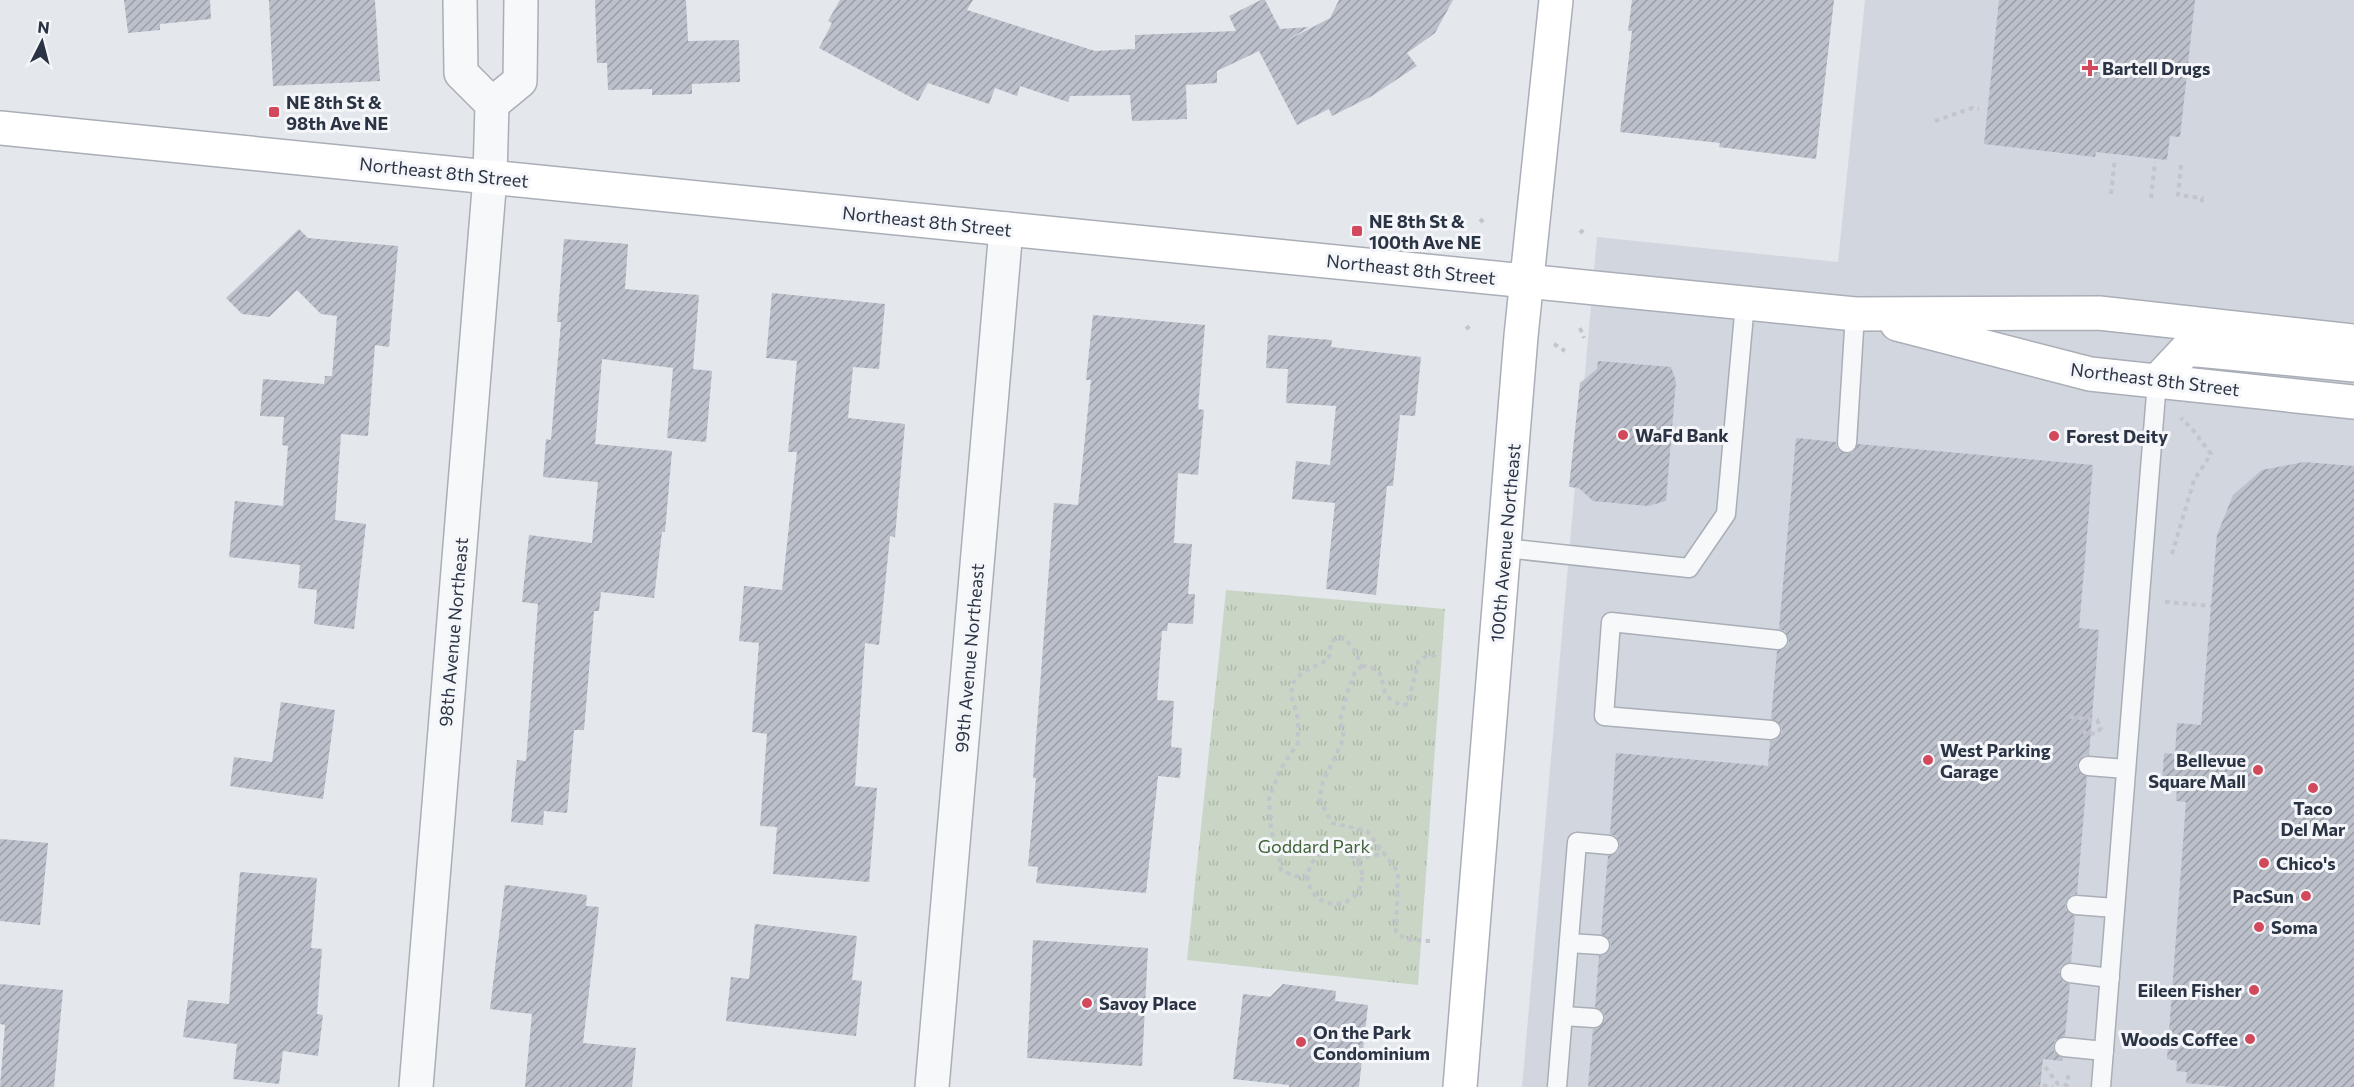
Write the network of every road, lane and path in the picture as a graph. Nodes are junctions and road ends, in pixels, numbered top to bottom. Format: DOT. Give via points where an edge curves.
graph roads {
  1 [pos="460,0"];
  2 [pos="521,0"];
  3 [pos="1556,0"];
  4 [pos="492,105"];
  5 [pos="1979,109"];
  6 [pos="1935,121"];
  7 [pos="0,128"];
  8 [pos="2115,158"];
  9 [pos="2155,162"];
  10 [pos="2181,165"];
  11 [pos="490,177"];
  12 [pos="2111,194"];
  13 [pos="2151,198"];
  14 [pos="2202,203"];
  15 [pos="1480,219"];
  16 [pos="1485,224"];
  17 [pos="1585,228"];
  18 [pos="1006,229"];
  19 [pos="1580,233"];
  20 [pos="1527,280"];
  21 [pos="1745,303"];
  22 [pos="1855,314"];
  23 [pos="1471,325"];
  24 [pos="1580,328"];
  25 [pos="1466,329"];
  26 [pos="1584,338"];
  27 [pos="2354,341"];
  28 [pos="1554,344"];
  29 [pos="1565,351"];
  30 [pos="2354,365"];
  31 [pos="2157,381"];
  32 [pos="2354,402"];
  33 [pos="2181,418"];
  34 [pos="1847,443"];
  35 [pos="1505,548"];
  36 [pos="2172,562"];
  37 [pos="2168,592"];
  38 [pos="2211,606"];
  39 [pos="1778,639"];
  40 [pos="1440,655"];
  41 [pos="1362,666"];
  42 [pos="2070,717"];
  43 [pos="1770,730"];
  44 [pos="2083,732"];
  45 [pos="2088,766"];
  46 [pos="2126,769"];
  47 [pos="1609,845"];
  48 [pos="1384,853"];
  49 [pos="1357,860"];
  50 [pos="1308,877"];
  51 [pos="2076,905"];
  52 [pos="2115,908"];
  53 [pos="1430,941"];
  54 [pos="1569,943"];
  55 [pos="1600,945"];
  56 [pos="2070,974"];
  57 [pos="2110,978"];
  58 [pos="1563,1016"];
  59 [pos="1594,1018"];
  60 [pos="2064,1047"];
  61 [pos="2104,1051"];
  62 [pos="2043,1064"];
  63 [pos="2034,1084"];
  64 [pos="2067,1085"];
  65 [pos="416,1087"];
  66 [pos="932,1087"];
  67 [pos="1460,1087"];
  68 [pos="1557,1087"];
  69 [pos="2053,1087"];
  70 [pos="2101,1087"];
  1 -- 4 [label="street" via="461,73"];
  2 -- 4 [label="street" via="520,81"];
  3 -- 20 [label="main road, 100th Avenue Northeast"];
  4 -- 11 [label="street, 98th Avenue Northeast"];
  5 -- 6 [label="path"];
  7 -- 11 [label="main road, Northeast 8th Street"];
  8 -- 12 [label="path"];
  9 -- 13 [label="path"];
  10 -- 14 [label="path" via="2178,195 2202,198"];
  11 -- 18 [label="main road, Northeast 8th Street"];
  11 -- 65 [label="street, 98th Avenue Northeast"];
  15 -- 16 [label="path"];
  17 -- 19 [label="path"];
  18 -- 20 [label="main road, Northeast 8th Street"];
  18 -- 66 [label="street, 99th Avenue Northeast"];
  20 -- 21 [label="main road, Northeast 8th Street"];
  20 -- 35 [label="main road, 100th Avenue Northeast"];
  21 -- 22 [label="main road, Northeast 8th Street"];
  21 -- 35 [label="lane" via="1726,514 1689,568"];
  22 -- 27 [label="main road, Northeast 8th Street" via="2099,313"];
  22 -- 31 [label="main road, Northeast 8th Street" via="2090,374"];
  22 -- 34 [label="lane"];
  23 -- 25 [label="path"];
  24 -- 26 [label="path"];
  28 -- 29 [label="path"];
  30 -- 31 [label="main road" via="2187,349"];
  31 -- 32 [label="main road, Northeast 8th Street"];
  31 -- 46 [label="lane"];
  33 -- 36 [label="path" via="2211,453 2194,480"];
  35 -- 67 [label="main road, 100th Avenue Northeast"];
  37 -- 38 [label="path" via="2169,602"];
  39 -- 43 [label="lane" via="1611,622 1604,716"];
  40 -- 41 [label="path" via="1418,662 1408,704 1401,705 1389,699 1379,672"];
  41 -- 48 [label="path" via="1348,687 1340,720 1344,738 1319,799 1332,823 1367,831"];
  41 -- 50 [label="path" via="1353,647 1342,637 1331,640 1329,659 1302,673 1293,683 1298,743 1280,770 1269,799 1271,831 1281,870"];
  42 -- 44 [label="path" via="2097,720 2101,728 2096,734"];
  45 -- 46 [label="lane"];
  46 -- 52 [label="lane"];
  47 -- 54 [label="lane" via="1577,842"];
  48 -- 49 [label="path"];
  48 -- 53 [label="path" via="1398,872 1396,932 1405,939"];
  49 -- 50 [label="path" via="1343,851 1327,850 1314,860"];
  49 -- 50 [label="path" via="1363,878 1349,901 1321,901"];
  51 -- 52 [label="lane"];
  52 -- 57 [label="lane"];
  54 -- 55 [label="lane"];
  54 -- 58 [label="lane"];
  56 -- 57 [label="lane"];
  57 -- 61 [label="lane"];
  58 -- 59 [label="lane"];
  58 -- 68 [label="lane"];
  60 -- 61 [label="lane"];
  61 -- 70 [label="lane"];
  62 -- 64 [label="path" via="2058,1084"];
  63 -- 69 [label="path"];
}
